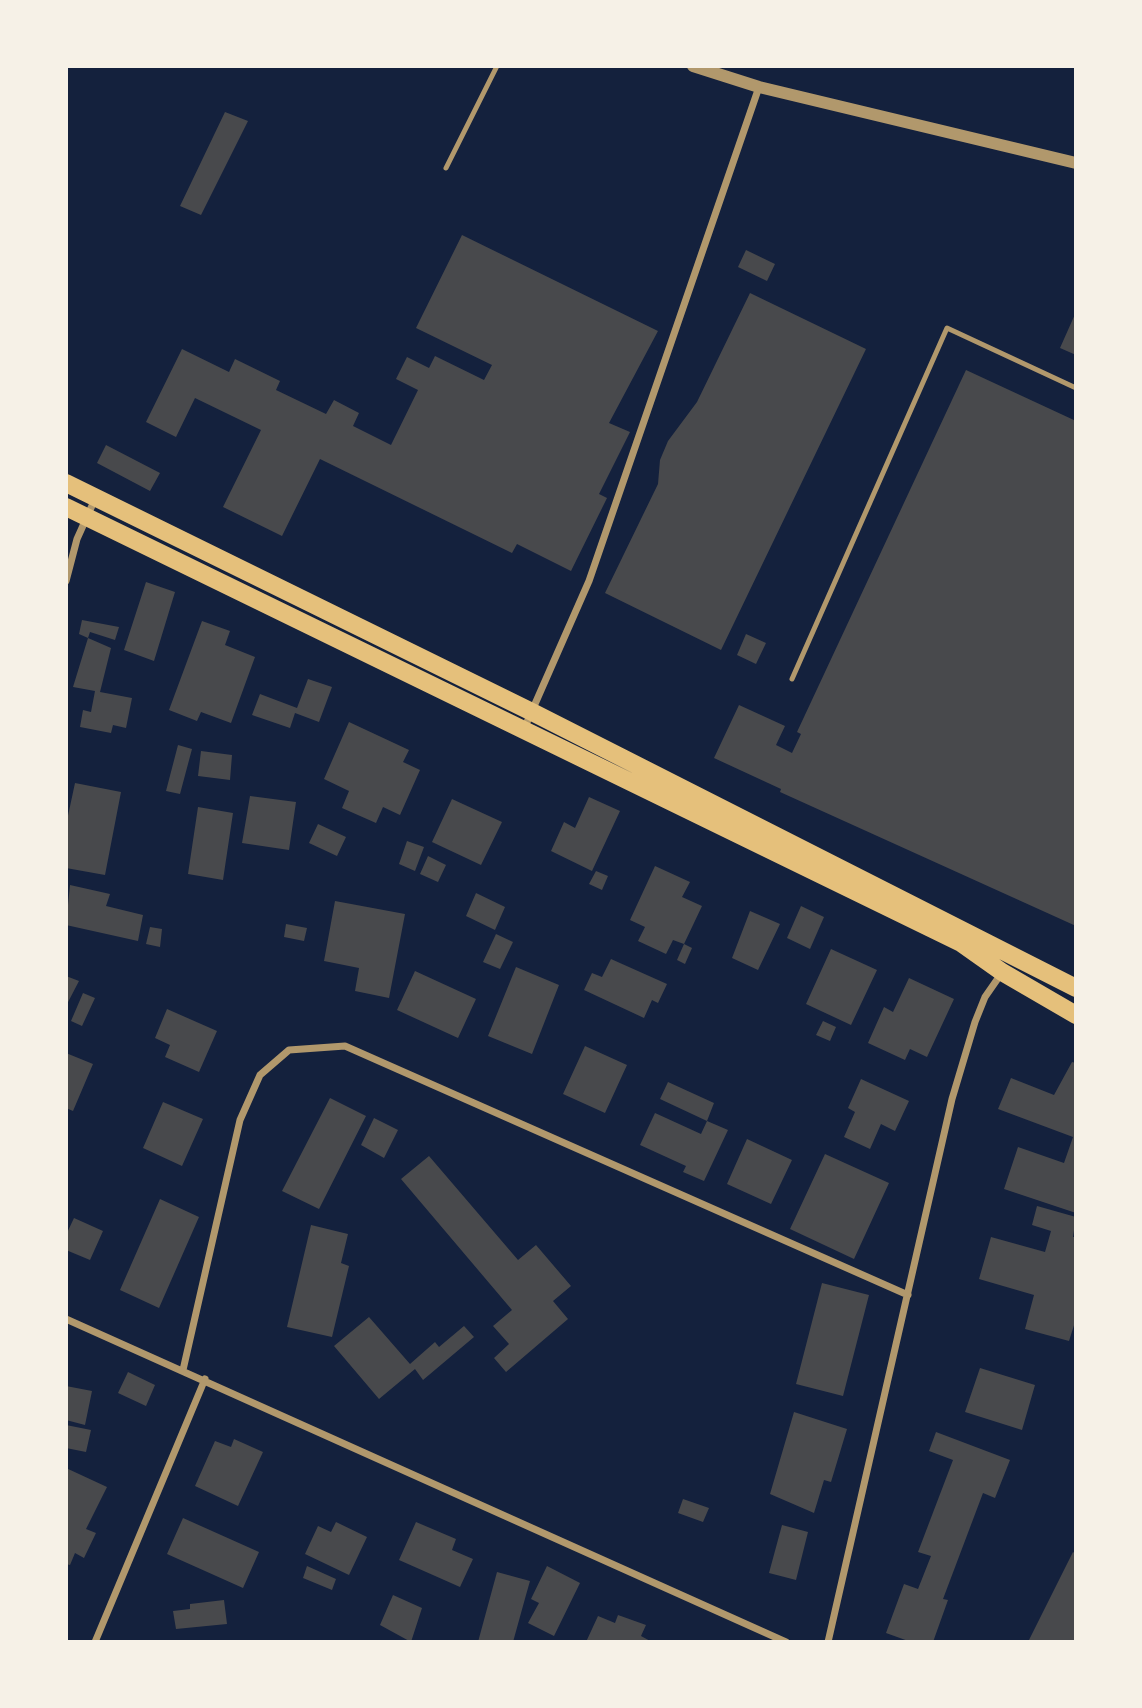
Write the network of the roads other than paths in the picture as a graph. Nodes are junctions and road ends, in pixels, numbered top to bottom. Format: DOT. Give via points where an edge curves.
graph roads {
  1 [pos="497,66"];
  2 [pos="693,66"];
  3 [pos="759,87"];
  4 [pos="1076,163"];
  5 [pos="446,168"];
  6 [pos="1076,388"];
  7 [pos="66,483"];
  8 [pos="95,498"];
  9 [pos="66,507"];
  10 [pos="86,516"];
  11 [pos="66,580"];
  12 [pos="323,609"];
  13 [pos="315,629"];
  14 [pos="792,679"];
  15 [pos="532,712"];
  16 [pos="524,730"];
  17 [pos="1002,972"];
  18 [pos="1076,988"];
  19 [pos="1076,1015"];
  20 [pos="908,1295"];
  21 [pos="66,1319"];
  22 [pos="183,1370"];
  23 [pos="205,1379"];
  24 [pos="95,1642"];
  25 [pos="786,1642"];
  26 [pos="828,1642"];
  1 -- 5 [label="lane"];
  2 -- 3 [label="street"];
  3 -- 4 [label="street"];
  3 -- 15 [label="street" via="593,568"];
  6 -- 14 [label="lane" via="947,328"];
  7 -- 8 [label="main road"];
  8 -- 10 [label="street"];
  8 -- 12 [label="main road"];
  9 -- 10 [label="main road"];
  10 -- 11 [label="street"];
  10 -- 13 [label="main road"];
  12 -- 13 [label="lane"];
  12 -- 15 [label="main road"];
  13 -- 16 [label="main road"];
  15 -- 16 [label="street"];
  15 -- 18 [label="main road"];
  16 -- 17 [label="main road" via="961,943"];
  17 -- 19 [label="main road"];
  17 -- 20 [label="street" via="985,998 952,1100"];
  20 -- 22 [label="street" via="345,1046 289,1050 260,1075 240,1120"];
  20 -- 26 [label="street"];
  21 -- 22 [label="street"];
  22 -- 23 [label="street"];
  23 -- 24 [label="street"];
  23 -- 25 [label="street"];
}
